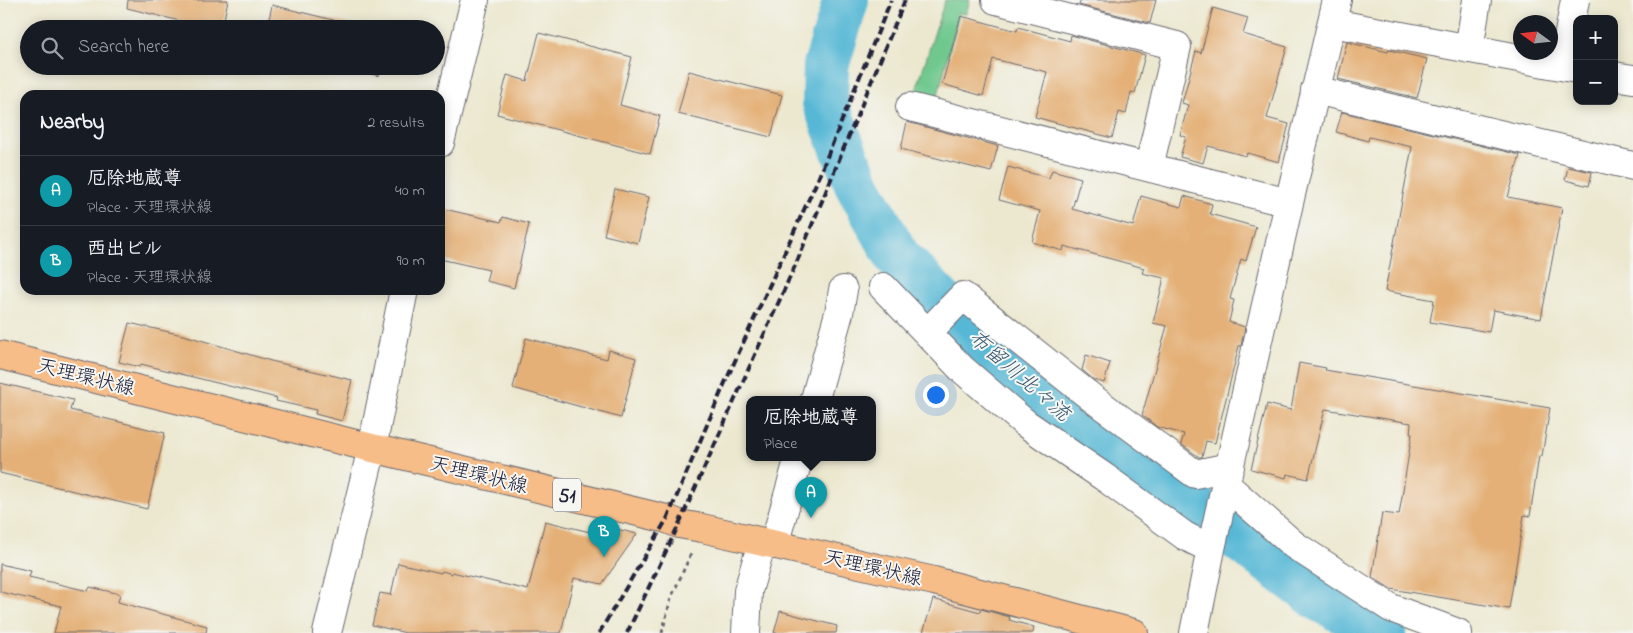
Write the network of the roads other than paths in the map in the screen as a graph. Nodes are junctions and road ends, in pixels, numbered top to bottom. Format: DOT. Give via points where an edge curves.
graph roads {
  1 [pos="996,0"];
  2 [pos="1478,0"];
  3 [pos="1575,0"];
  4 [pos="471,1"];
  5 [pos="1334,12"];
  6 [pos="1469,49"];
  7 [pos="1570,67"];
  8 [pos="1618,77"];
  9 [pos="1633,79"];
  10 [pos="1315,90"];
  11 [pos="910,107"];
  12 [pos="445,120"];
  13 [pos="1633,166"];
  14 [pos="1150,167"];
  15 [pos="1289,203"];
  16 [pos="883,287"];
  17 [pos="843,290"];
  18 [pos="403,295"];
  19 [pos="928,332"];
  20 [pos="0,355"];
  21 [pos="816,396"];
  22 [pos="372,448"];
  23 [pos="797,461"];
  24 [pos="1227,482"];
  25 [pos="768,544"];
  26 [pos="1211,549"];
  27 [pos="1444,630"];
  28 [pos="1121,631"];
  29 [pos="327,633"];
  30 [pos="746,633"];
  31 [pos="1194,633"];
  1 -- 14 [label="street" via="1177,46"];
  2 -- 6 [label="street"];
  3 -- 7 [label="street"];
  4 -- 12 [label="street"];
  5 -- 6 [label="street"];
  5 -- 10 [label="street"];
  6 -- 7 [label="street"];
  8 -- 9 [label="street"];
  10 -- 13 [label="street"];
  10 -- 15 [label="street"];
  11 -- 14 [label="street"];
  14 -- 15 [label="street"];
  15 -- 24 [label="street"];
  16 -- 19 [label="street"];
  17 -- 21 [label="street"];
  18 -- 22 [label="street"];
  19 -- 24 [label="street" via="962,296 1196,474"];
  19 -- 26 [label="street" via="962,369 1025,423 1185,536"];
  20 -- 22 [label="main road, 天理環状線 / 51"];
  22 -- 25 [label="main road, 天理環状線 / 51"];
  22 -- 29 [label="street"];
  23 -- 25 [label="street"];
  24 -- 26 [label="street"];
  24 -- 27 [label="street" via="1294,545 1391,608"];
  25 -- 28 [label="main road, 天理環状線 / 51" via="934,581"];
  25 -- 30 [label="street" via="748,591"];
  26 -- 31 [label="street"];
}
